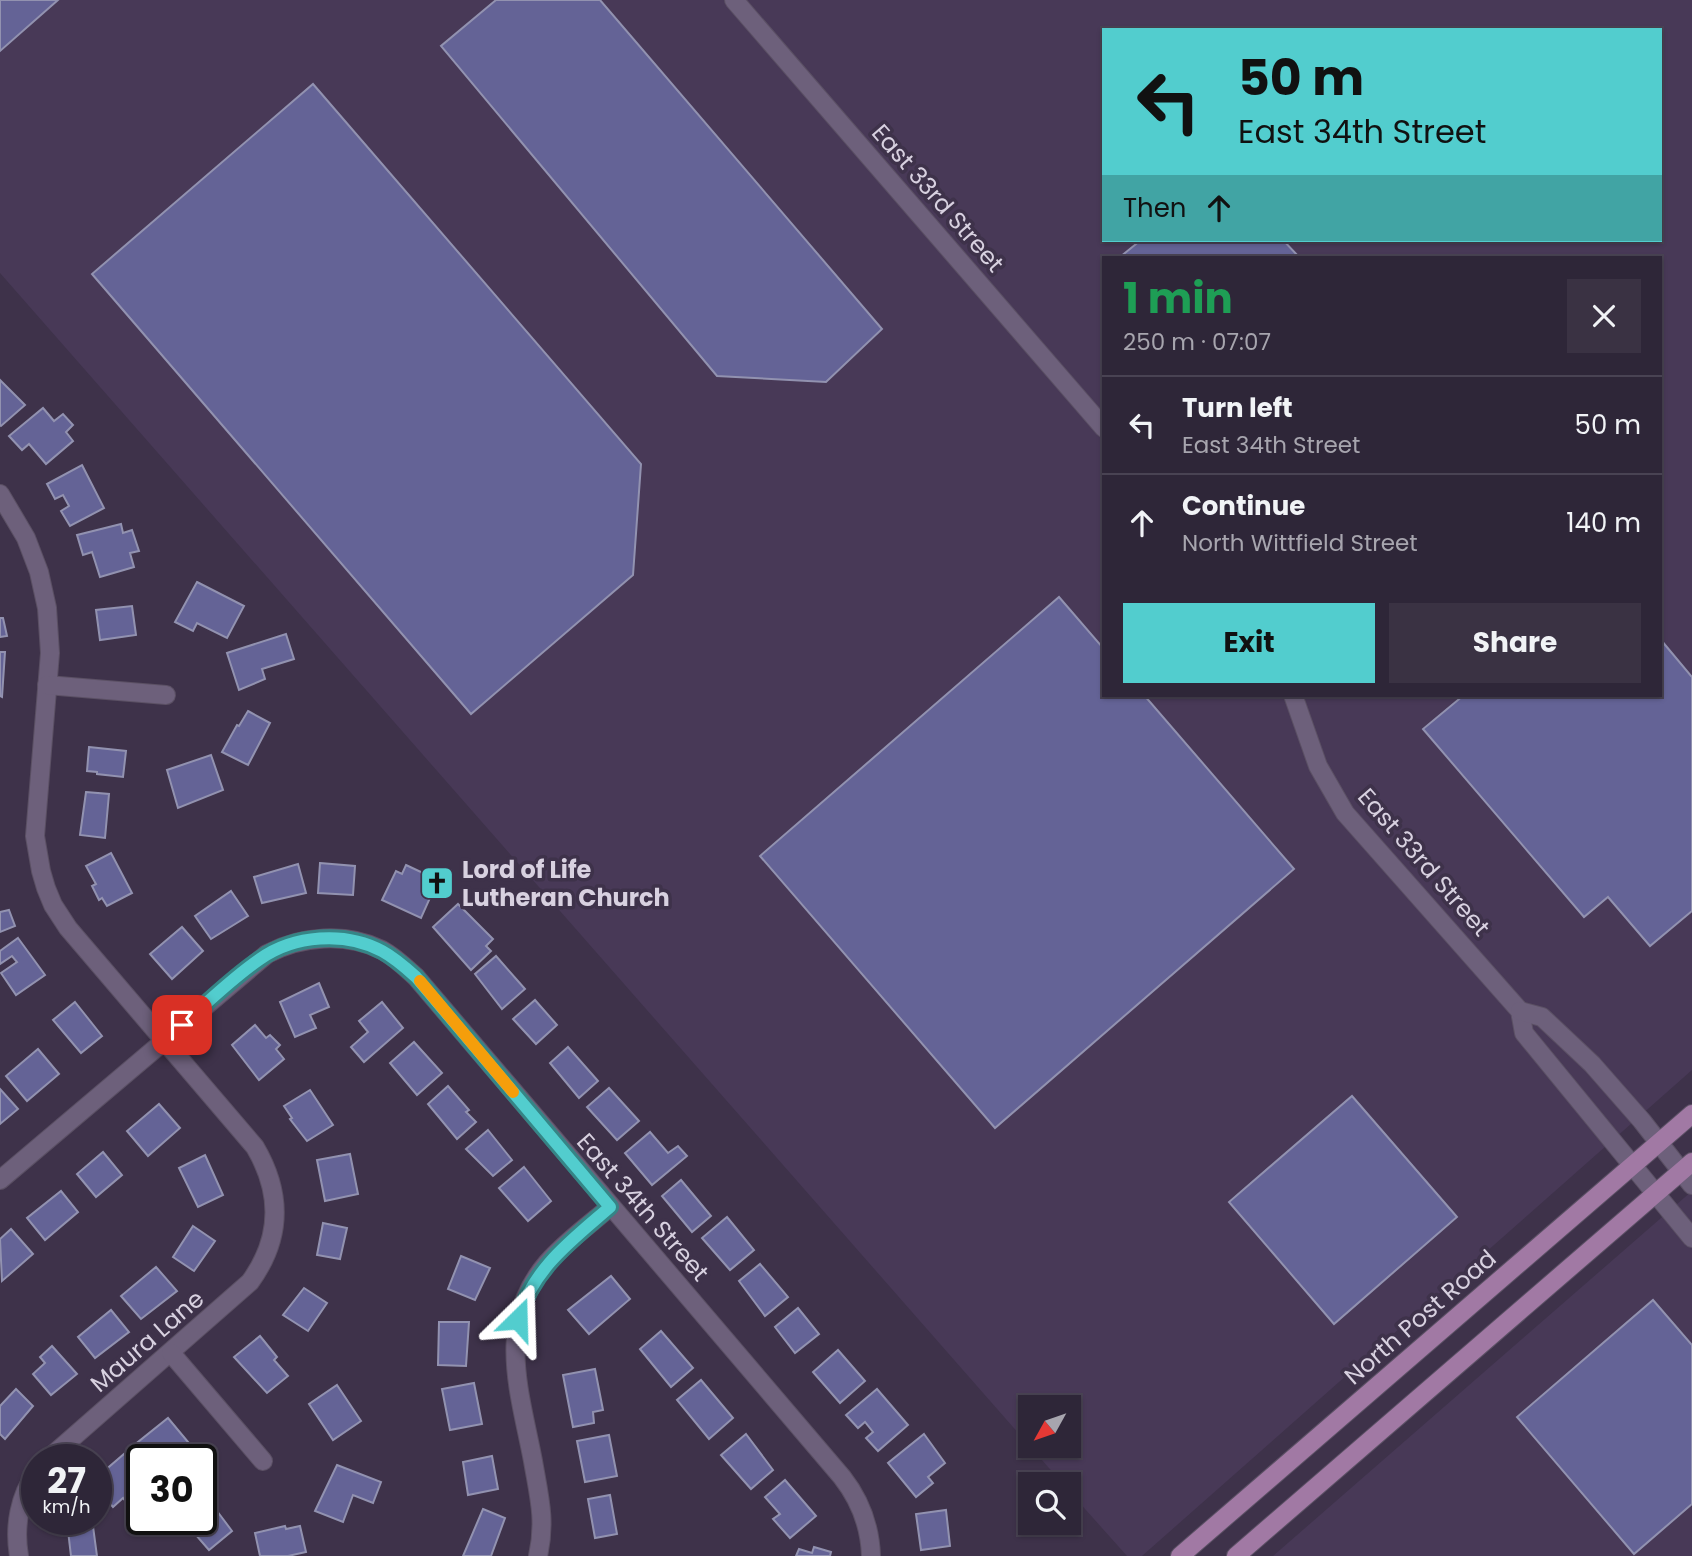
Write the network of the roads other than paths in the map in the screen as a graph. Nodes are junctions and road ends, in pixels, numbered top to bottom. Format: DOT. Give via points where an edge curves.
graph roads {
  1 [pos="734,0"];
  2 [pos="1102,426"];
  3 [pos="0,494"];
  4 [pos="47,685"];
  5 [pos="166,695"];
  6 [pos="1294,697"];
  7 [pos="1520,1011"];
  8 [pos="164,1040"];
  9 [pos="1692,1114"];
  10 [pos="1659,1142"];
  11 [pos="1633,1165"];
  12 [pos="1688,1173"];
  13 [pos="0,1180"];
  14 [pos="1655,1194"];
  15 [pos="610,1207"];
  16 [pos="1692,1238"];
  17 [pos="171,1353"];
  18 [pos="66,1444"];
  19 [pos="264,1461"];
  20 [pos="21,1509"];
  21 [pos="19,1556"];
  22 [pos="538,1556"];
  23 [pos="870,1556"];
  24 [pos="1180,1556"];
  25 [pos="1236,1556"];
  1 -- 2 [label="street, East 33rd Street"];
  3 -- 4 [label="street" via="26,538 43,590 50,644"];
  4 -- 5 [label="street"];
  4 -- 8 [label="street" via="34,836 41,871 53,905 68,928"];
  6 -- 7 [label="street, East 33rd Street" via="1318,766 1346,813"];
  7 -- 10 [label="street, East 33rd Street" via="1542,1017 1591,1064"];
  7 -- 11 [label="street, East 33rd Street" via="1524,1033"];
  8 -- 13 [label="street, East 34th Street"];
  8 -- 15 [label="street, East 34th Street" via="267,954 304,940 364,943 416,977"];
  8 -- 17 [label="street, Maura Lane" via="250,1140 264,1163 274,1198 274,1225 261,1267 244,1289"];
  9 -- 10 [label="main road, North Post Road"];
  10 -- 11 [label="main road, North Post Road"];
  10 -- 12 [label="street, East 33rd Street"];
  11 -- 14 [label="street, East 33rd Street"];
  11 -- 24 [label="main road, North Post Road"];
  12 -- 14 [label="main road"];
  14 -- 16 [label="street, East 33rd Street"];
  14 -- 25 [label="main road"];
  15 -- 22 [label="street" via="547,1263 527,1293 518,1319 514,1363 543,1516"];
  15 -- 23 [label="street, East 34th Street" via="847,1484 865,1517"];
  17 -- 18 [label="street, Maura Lane"];
  17 -- 19 [label="street"];
  20 -- 21 [label="street"];
}
